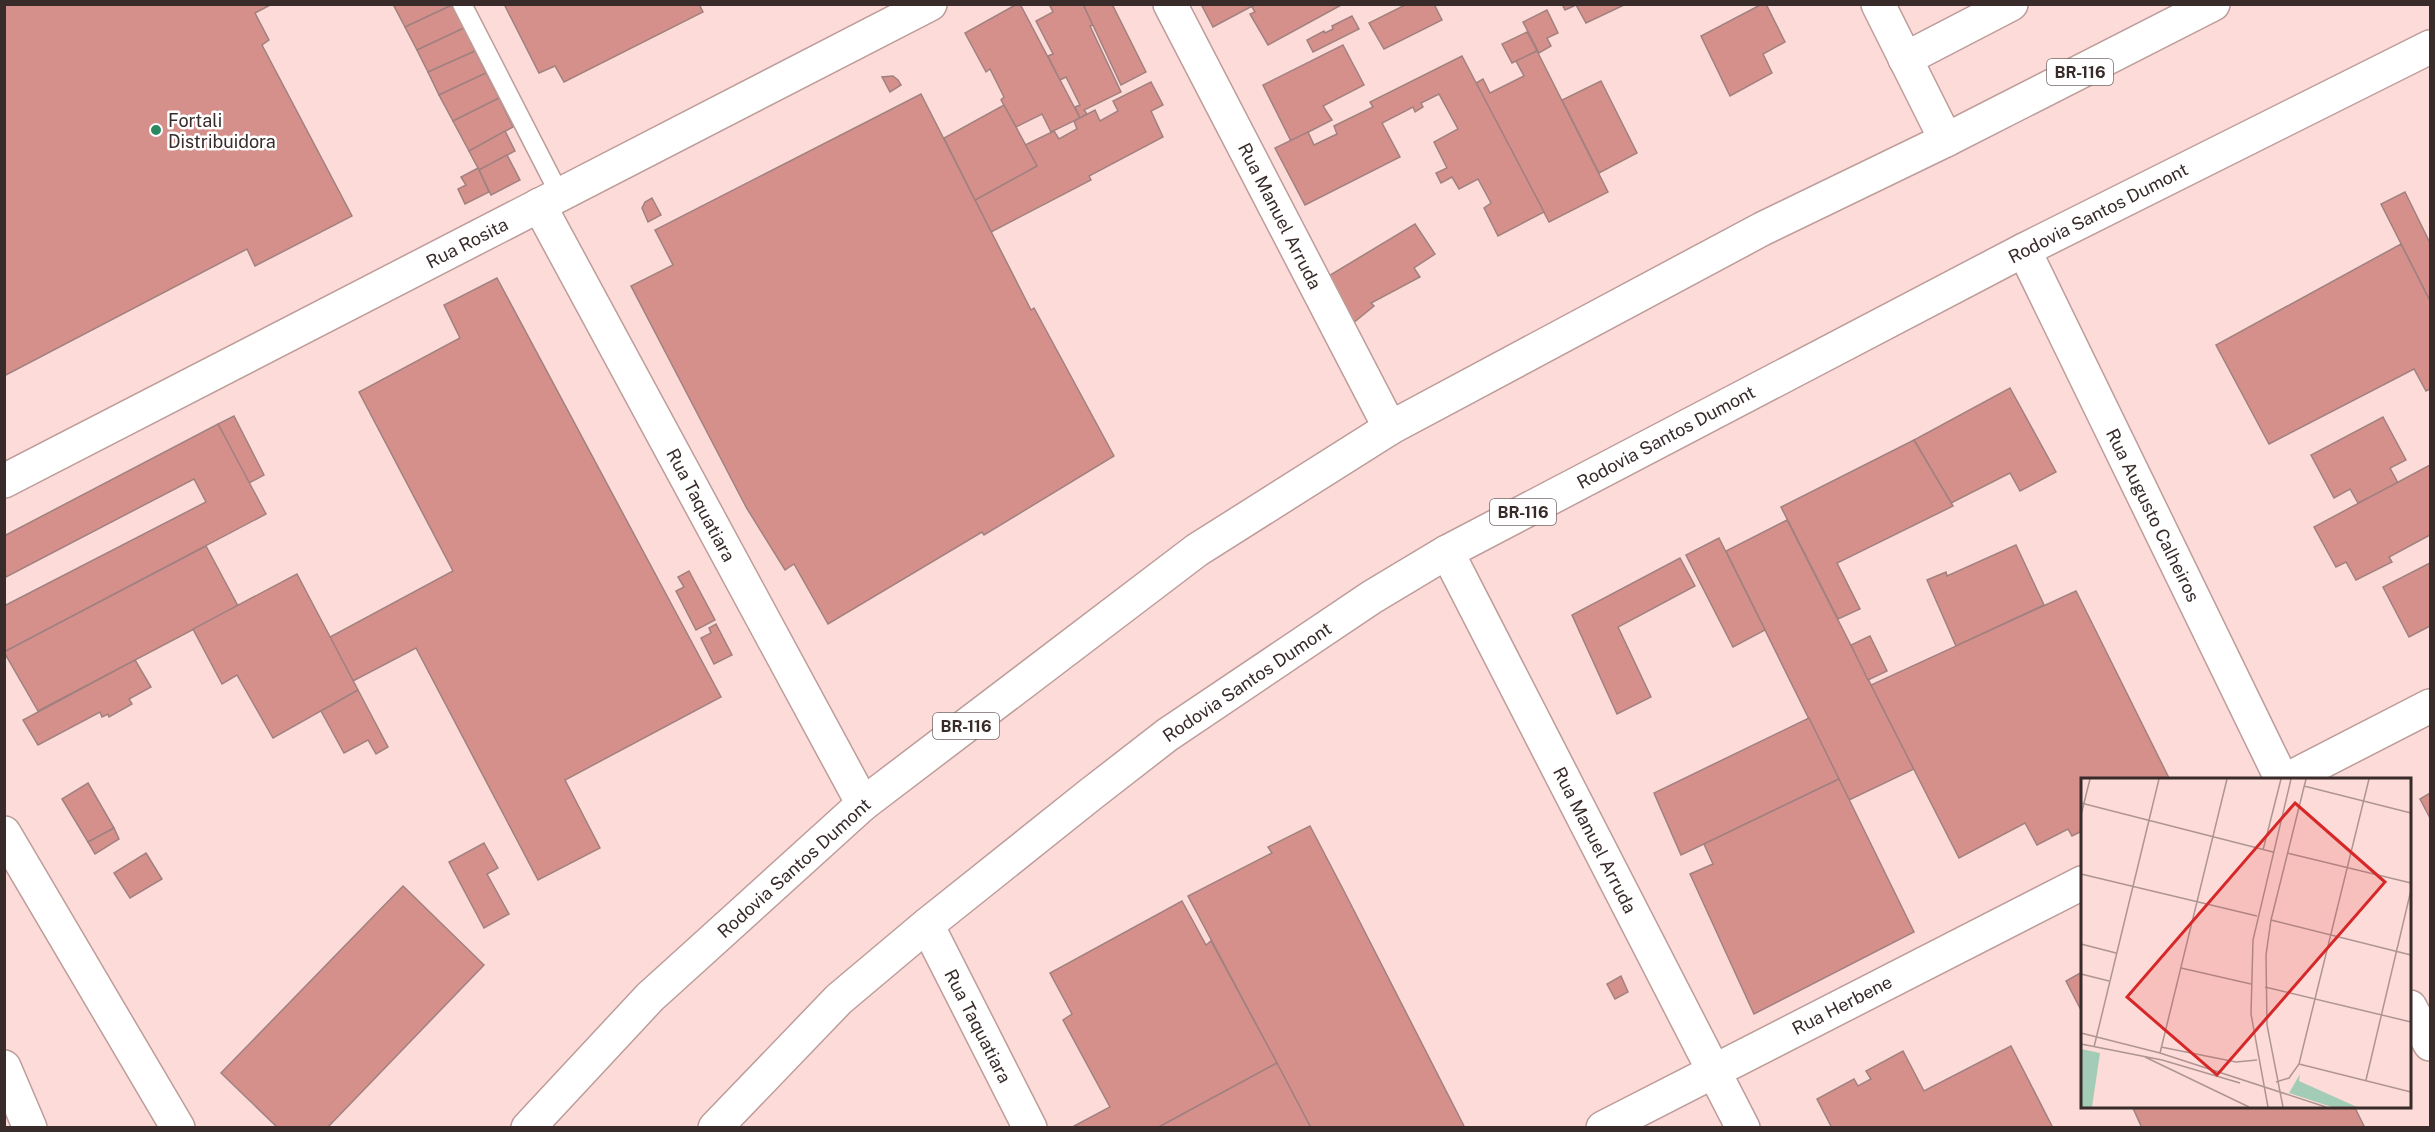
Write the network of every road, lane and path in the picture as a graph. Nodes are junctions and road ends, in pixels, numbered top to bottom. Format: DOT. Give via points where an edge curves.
graph roads {
  1 [pos="462,4"];
  2 [pos="930,4"];
  3 [pos="1170,4"];
  4 [pos="1878,4"];
  5 [pos="2011,4"];
  6 [pos="2213,4"];
  7 [pos="2430,47"];
  8 [pos="1905,59"];
  9 [pos="1946,140"];
  10 [pos="550,200"];
  11 [pos="2024,250"];
  12 [pos="1390,428"];
  13 [pos="4,481"];
  14 [pos="1447,552"];
  15 [pos="2430,706"];
  16 [pos="2283,778"];
  17 [pos="2288,778"];
  18 [pos="863,804"];
  19 [pos="4,833"];
  20 [pos="2081,884"];
  21 [pos="927,925"];
  22 [pos="2411,1011"];
  23 [pos="2430,1044"];
  24 [pos="4,1067"];
  25 [pos="1713,1070"];
  26 [pos="30,1128"];
  27 [pos="178,1128"];
  28 [pos="528,1128"];
  29 [pos="715,1128"];
  30 [pos="1030,1128"];
  31 [pos="1603,1128"];
  32 [pos="1743,1128"];
  1 -- 10 [label="lane, Rua Taquatiara"];
  2 -- 10 [label="main road, Rua Rosita"];
  3 -- 12 [label="main road, Rua Manuel Arruda"];
  4 -- 8 [label="main road"];
  5 -- 8 [label="main road"];
  6 -- 9 [label="main road, Rodovia Santos Dumont / BR-116"];
  7 -- 11 [label="main road, Rodovia Santos Dumont / BR-116"];
  8 -- 9 [label="main road"];
  9 -- 12 [label="main road, Rodovia Santos Dumont / BR-116" via="1762,229"];
  10 -- 13 [label="main road, Rua Rosita"];
  10 -- 18 [label="main road, Rua Taquatiara"];
  11 -- 14 [label="main road, Rodovia Santos Dumont / BR-116"];
  11 -- 16 [label="main road, Rua Augusto Calheiros"];
  12 -- 18 [label="main road, Rodovia Santos Dumont / BR-116" via="1197,550"];
  14 -- 21 [label="main road, Rodovia Santos Dumont / BR-116" via="1372,597 1167,735"];
  14 -- 25 [label="main road, Rua Manuel Arruda"];
  15 -- 17 [label="main road"];
  18 -- 28 [label="main road, Rodovia Santos Dumont / BR-116" via="650,997"];
  19 -- 27 [label="main road"];
  20 -- 25 [label="main road, Rua Herbene"];
  21 -- 29 [label="main road, Rodovia Santos Dumont / BR-116" via="839,999"];
  21 -- 30 [label="main road, Rua Taquatiara"];
  22 -- 23 [label="main road"];
  24 -- 26 [label="main road"];
  25 -- 31 [label="main road, Rua Herbene"];
  25 -- 32 [label="main road, Rua Manuel Arruda"];
}
